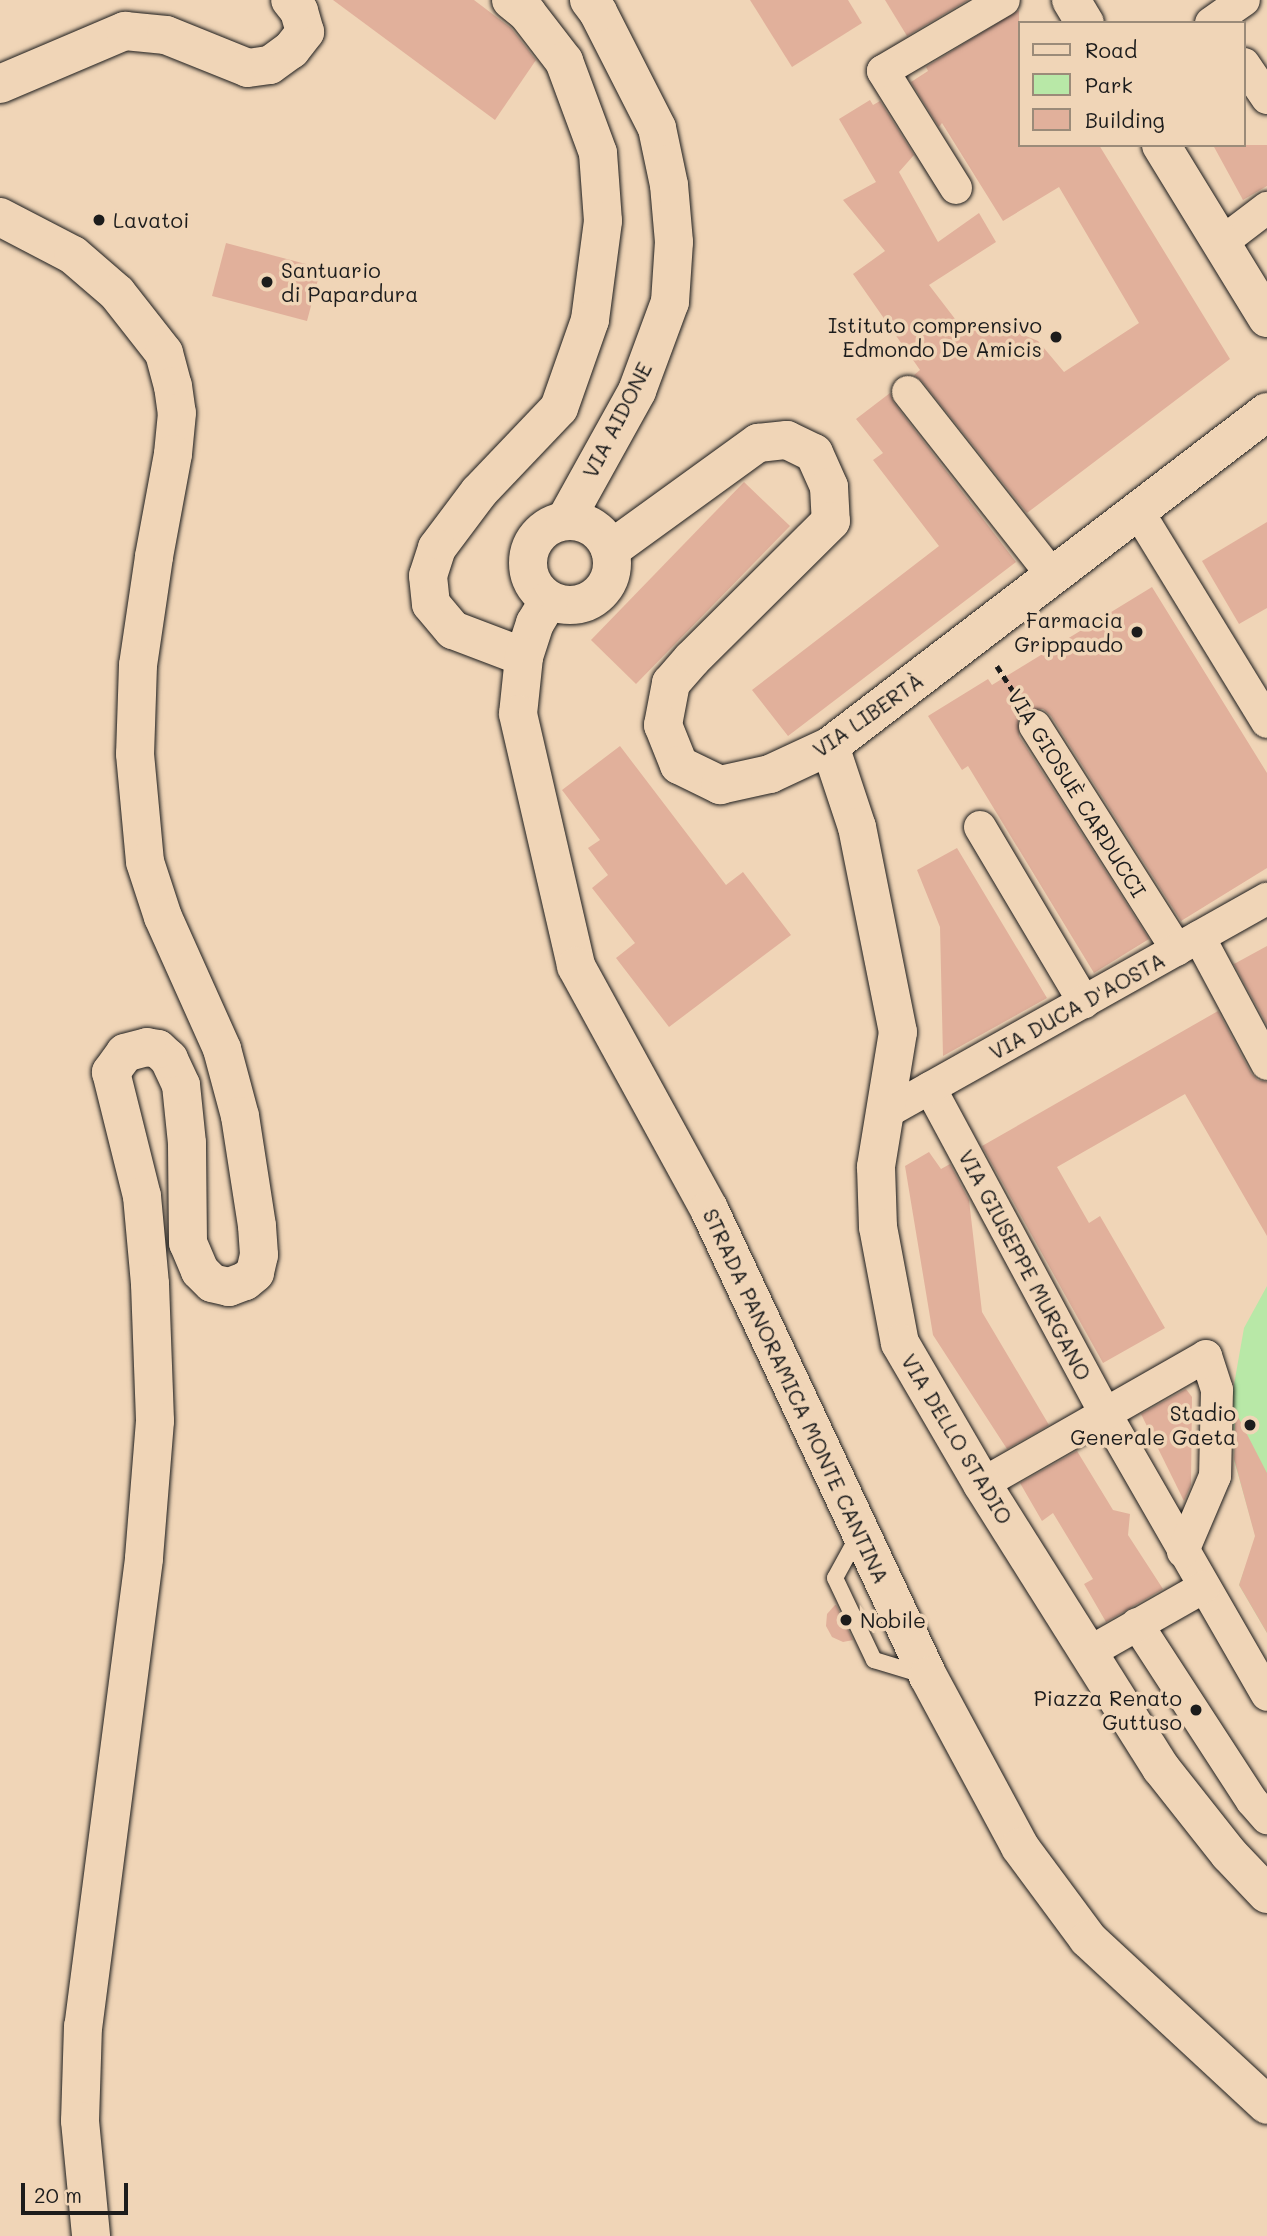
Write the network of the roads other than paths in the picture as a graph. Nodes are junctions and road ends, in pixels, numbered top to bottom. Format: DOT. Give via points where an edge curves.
graph roads {
  1 [pos="290,0"];
  2 [pos="511,0"];
  3 [pos="589,0"];
  4 [pos="1004,0"];
  5 [pos="1071,0"];
  6 [pos="1244,0"];
  7 [pos="1084,21"];
  8 [pos="1215,21"];
  9 [pos="1246,67"];
  10 [pos="0,84"];
  11 [pos="1267,98"];
  12 [pos="1162,147"];
  13 [pos="956,188"];
  14 [pos="1267,208"];
  15 [pos="0,217"];
  16 [pos="1221,243"];
  17 [pos="1267,318"];
  18 [pos="908,392"];
  19 [pos="1267,412"];
  20 [pos="1139,513"];
  21 [pos="565,521"];
  22 [pos="610,550"];
  23 [pos="1054,576"];
  24 [pos="549,600"];
  25 [pos="524,657"];
  26 [pos="1267,722"];
  27 [pos="1035,726"];
  28 [pos="830,746"];
  29 [pos="980,827"];
  30 [pos="1267,899"];
  31 [pos="1188,944"];
  32 [pos="1084,1002"];
  33 [pos="1267,1064"];
  34 [pos="930,1088"];
  35 [pos="887,1112"];
  36 [pos="1105,1413"];
  37 [pos="982,1484"];
  38 [pos="1183,1551"];
  39 [pos="1204,1587"];
  40 [pos="1138,1624"];
  41 [pos="1088,1653"];
  42 [pos="1267,1695"];
  43 [pos="1267,1818"];
  44 [pos="1267,1894"];
  45 [pos="1267,2105"];
  46 [pos="91,2236"];
  1 -- 10 [label="street" via="305,32 270,65 248,68 166,35 125,31"];
  2 -- 25 [label="street" via="527,13 564,61 598,153 603,220 590,320 559,408 480,492 437,548 428,576 431,604 453,630"];
  3 -- 21 [label="street, VIA AIDONE" via="657,128 674,242 670,302 637,391"];
  4 -- 13 [label="street" via="883,71"];
  5 -- 7 [label="street"];
  6 -- 8 [label="street"];
  9 -- 11 [label="street"];
  12 -- 16 [label="street"];
  14 -- 16 [label="street"];
  15 -- 46 [label="street" via="74,255 117,293 164,353 173,386 177,413 173,454 138,665 135,754 145,862 163,917 222,1049 240,1116 258,1245 255,1273 245,1281 229,1286 212,1283 200,1271 188,1244 181,1085 169,1059 158,1049 147,1046 125,1053 111,1072 142,1196 155,1421 144,1559 83,2026 80,2121"];
  16 -- 17 [label="street"];
  18 -- 23 [label="street"];
  19 -- 20 [label="street, VIA LIBERTÀ"];
  20 -- 23 [label="street, VIA LIBERTÀ"];
  20 -- 26 [label="street"];
  21 -- 22 [label="street" via="597,531"];
  21 -- 24 [label="street" via="541,532 528,555 531,581"];
  22 -- 24 [label="street" via="610,575 596,596 573,605"];
  22 -- 28 [label="street, VIA LIBERTÀ" via="758,443 787,440 814,453 829,487 831,521 671,683 663,725 679,765 720,785 771,774"];
  23 -- 28 [label="street, VIA LIBERTÀ"];
  24 -- 25 [label="street, STRADA PANORAMICA MONTE CANTINA" via="535,623"];
  25 -- 45 [label="street, STRADA PANORAMICA MONTE CANTINA" via="518,714 576,966 709,1209 928,1676 1020,1847 1088,1939"];
  27 -- 31 [label="street, VIA GIOSUÈ CARDUCCI"];
  28 -- 35 [label="street, VIA DELLO STADIO" via="857,827 898,1032"];
  29 -- 32 [label="street"];
  30 -- 31 [label="street, VIA DUCA D'AOSTA"];
  31 -- 32 [label="street, VIA DUCA D'AOSTA"];
  31 -- 33 [label="street, VIA GIOSUÈ CARDUCCI"];
  32 -- 34 [label="street, VIA DUCA D'AOSTA"];
  34 -- 35 [label="street, VIA DUCA D'AOSTA"];
  34 -- 36 [label="street, VIA GIUSEPPE MURGANO"];
  35 -- 37 [label="street, VIA DELLO STADIO" via="876,1167 878,1227 900,1343"];
  36 -- 37 [label="street"];
  36 -- 38 [label="street, VIA GIUSEPPE MURGANO"];
  36 -- 38 [label="street" via="1206,1356 1217,1390 1215,1476"];
  37 -- 41 [label="street, VIA DELLO STADIO"];
  38 -- 39 [label="street, VIA GIUSEPPE MURGANO"];
  39 -- 40 [label="street"];
  39 -- 42 [label="street, VIA GIUSEPPE MURGANO"];
  40 -- 41 [label="street"];
  40 -- 43 [label="street"];
  41 -- 44 [label="street, VIA DELLO STADIO" via="1161,1768 1228,1854"];
}
